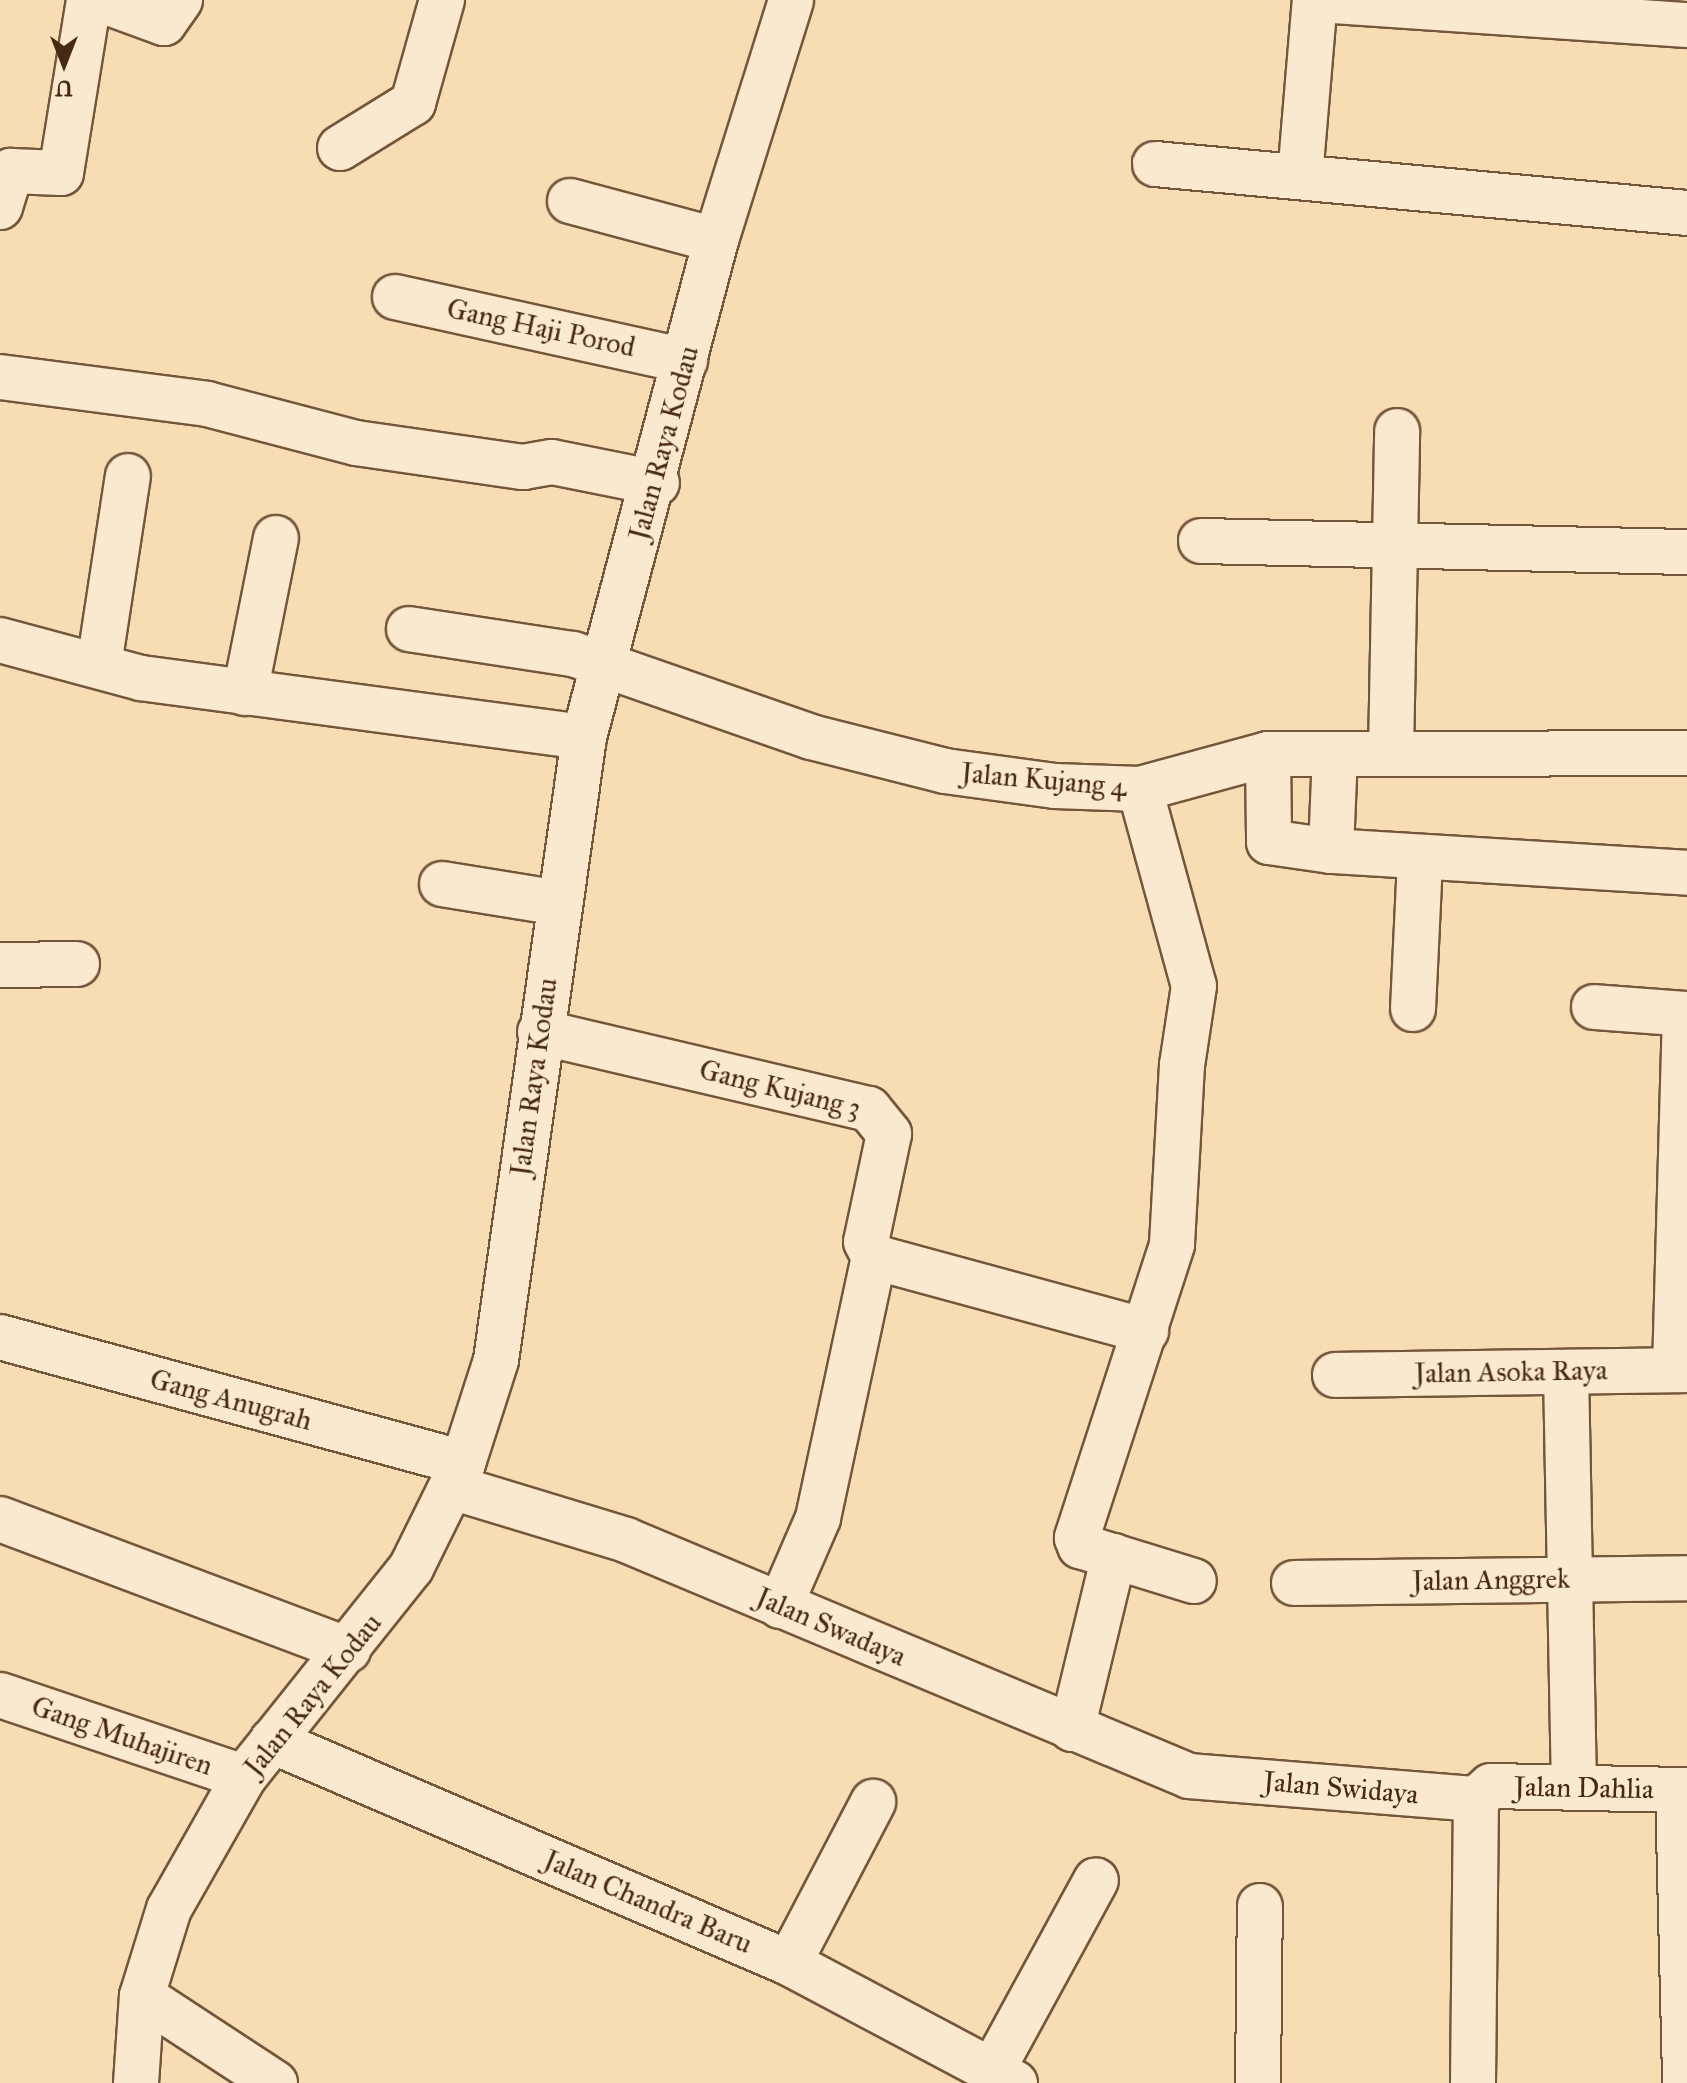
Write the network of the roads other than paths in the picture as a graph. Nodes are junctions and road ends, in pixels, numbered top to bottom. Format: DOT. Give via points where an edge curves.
graph roads {
  1 [pos="89,0"];
  2 [pos="101,0"];
  3 [pos="180,0"];
  4 [pos="442,0"];
  5 [pos="791,0"];
  6 [pos="1317,0"];
  7 [pos="1687,25"];
  8 [pos="340,148"];
  9 [pos="1155,164"];
  10 [pos="1300,177"];
  11 [pos="570,201"];
  12 [pos="0,207"];
  13 [pos="1687,213"];
  14 [pos="716,240"];
  15 [pos="395,297"];
  16 [pos="685,361"];
  17 [pos="0,377"];
  18 [pos="1397,431"];
  19 [pos="128,476"];
  20 [pos="657,483"];
  21 [pos="276,538"];
  22 [pos="1201,541"];
  23 [pos="1395,546"];
  24 [pos="1687,552"];
  25 [pos="409,629"];
  26 [pos="0,640"];
  27 [pos="604,664"];
  28 [pos="99,665"];
  29 [pos="245,693"];
  30 [pos="584,737"];
  31 [pos="1391,753"];
  32 [pos="1687,753"];
  33 [pos="1268,754"];
  34 [pos="1335,754"];
  35 [pos="1140,789"];
  36 [pos="1331,851"];
  37 [pos="1420,861"];
  38 [pos="1687,873"];
  39 [pos="442,884"];
  40 [pos="559,903"];
  41 [pos="77,964"];
  42 [pos="0,965"];
  43 [pos="1594,1007"];
  44 [pos="1413,1009"];
  45 [pos="1686,1014"];
  46 [pos="540,1032"];
  47 [pos="874,1257"];
  48 [pos="1146,1331"];
  49 [pos="0,1337"];
  50 [pos="1681,1370"];
  51 [pos="1566,1372"];
  52 [pos="1335,1375"];
  53 [pos="457,1475"];
  54 [pos="0,1519"];
  55 [pos="1114,1556"];
  56 [pos="1687,1578"];
  57 [pos="1569,1579"];
  58 [pos="1194,1581"];
  59 [pos="1294,1583"];
  60 [pos="780,1606"];
  61 [pos="348,1650"];
  62 [pos="0,1695"];
  63 [pos="1072,1729"];
  64 [pos="272,1741"];
  65 [pos="244,1777"];
  66 [pos="1206,1777"];
  67 [pos="1574,1787"];
  68 [pos="1682,1790"];
  69 [pos="1479,1795"];
  70 [pos="873,1802"];
  71 [pos="1096,1880"];
  72 [pos="1260,1906"];
  73 [pos="789,1963"];
  74 [pos="142,1996"];
  75 [pos="1004,2077"];
  76 [pos="136,2083"];
  77 [pos="275,2083"];
  78 [pos="1258,2083"];
  79 [pos="1473,2083"];
  80 [pos="1685,2083"];
  1 -- 12 [label="street" via="61,173 11,171"];
  2 -- 3 [label="street" via="164,23"];
  4 -- 8 [label="street" via="413,103"];
  5 -- 14 [label="street, Jalan Raya Kodau"];
  6 -- 7 [label="street"];
  6 -- 10 [label="street"];
  9 -- 10 [label="street"];
  10 -- 13 [label="street"];
  11 -- 14 [label="street"];
  14 -- 16 [label="street, Jalan Raya Kodau"];
  15 -- 16 [label="street, Gang Haji Porod"];
  16 -- 20 [label="street, Jalan Raya Kodau"];
  17 -- 20 [label="street" via="172,398 356,443 523,467 552,462"];
  18 -- 23 [label="street"];
  19 -- 28 [label="street"];
  20 -- 27 [label="street, Jalan Raya Kodau"];
  21 -- 29 [label="street"];
  22 -- 23 [label="street"];
  23 -- 24 [label="street"];
  23 -- 31 [label="street"];
  25 -- 27 [label="street, Jalan Kujang 4"];
  26 -- 28 [label="street"];
  27 -- 30 [label="street, Jalan Raya Kodau"];
  27 -- 35 [label="street, Jalan Kujang 4" via="811,737 945,771"];
  28 -- 29 [label="street"];
  29 -- 30 [label="street"];
  30 -- 40 [label="street, Jalan Raya Kodau"];
  31 -- 32 [label="street, Jalan Kujang 4"];
  31 -- 34 [label="street, Jalan Kujang 4"];
  33 -- 34 [label="street, Jalan Kujang 4"];
  33 -- 35 [label="street, Jalan Kujang 4"];
  33 -- 36 [label="street" via="1269,842"];
  34 -- 36 [label="street"];
  35 -- 48 [label="street" via="1194,986 1182,1065 1172,1245"];
  36 -- 37 [label="street"];
  37 -- 38 [label="street"];
  37 -- 44 [label="street"];
  39 -- 40 [label="street"];
  40 -- 46 [label="street, Jalan Raya Kodau"];
  41 -- 42 [label="street"];
  43 -- 45 [label="street"];
  45 -- 50 [label="street"];
  46 -- 47 [label="street, Gang Kujang 3" via="877,1114 890,1155 867,1233"];
  46 -- 53 [label="street, Jalan Raya Kodau" via="496,1360"];
  47 -- 48 [label="street"];
  47 -- 60 [label="street" via="818,1518"];
  48 -- 55 [label="street" via="1079,1524 1080,1546"];
  49 -- 53 [label="street, Gang Anugrah"];
  50 -- 51 [label="street, Jalan Asoka Raya"];
  51 -- 52 [label="street, Jalan Asoka Raya"];
  51 -- 57 [label="street"];
  53 -- 60 [label="street, Jalan Swadaya"];
  53 -- 61 [label="street, Jalan Raya Kodau" via="411,1568"];
  54 -- 61 [label="street"];
  55 -- 58 [label="street"];
  55 -- 63 [label="street"];
  56 -- 57 [label="street, Jalan Anggrek"];
  57 -- 59 [label="street, Jalan Anggrek"];
  57 -- 67 [label="street"];
  60 -- 63 [label="street, Jalan Swadaya"];
  61 -- 64 [label="street, Jalan Raya Kodau"];
  62 -- 65 [label="street, Gang Muhajiren"];
  63 -- 66 [label="street, Jalan Swadaya"];
  64 -- 65 [label="street, Jalan Raya Kodau"];
  64 -- 73 [label="street, Jalan Chandra Baru"];
  65 -- 74 [label="street, Jalan Raya Kodau" via="169,1909"];
  66 -- 69 [label="street, Jalan Swidaya"];
  67 -- 68 [label="street, Jalan Dahlia"];
  67 -- 69 [label="street, Jalan Dahlia"];
  68 -- 80 [label="street"];
  69 -- 79 [label="street"];
  70 -- 73 [label="street"];
  71 -- 75 [label="street"];
  72 -- 78 [label="street"];
  73 -- 75 [label="street, Jalan Chandra Baru"];
  74 -- 76 [label="street, Jalan Raya Kodau"];
  74 -- 77 [label="street"];
}
